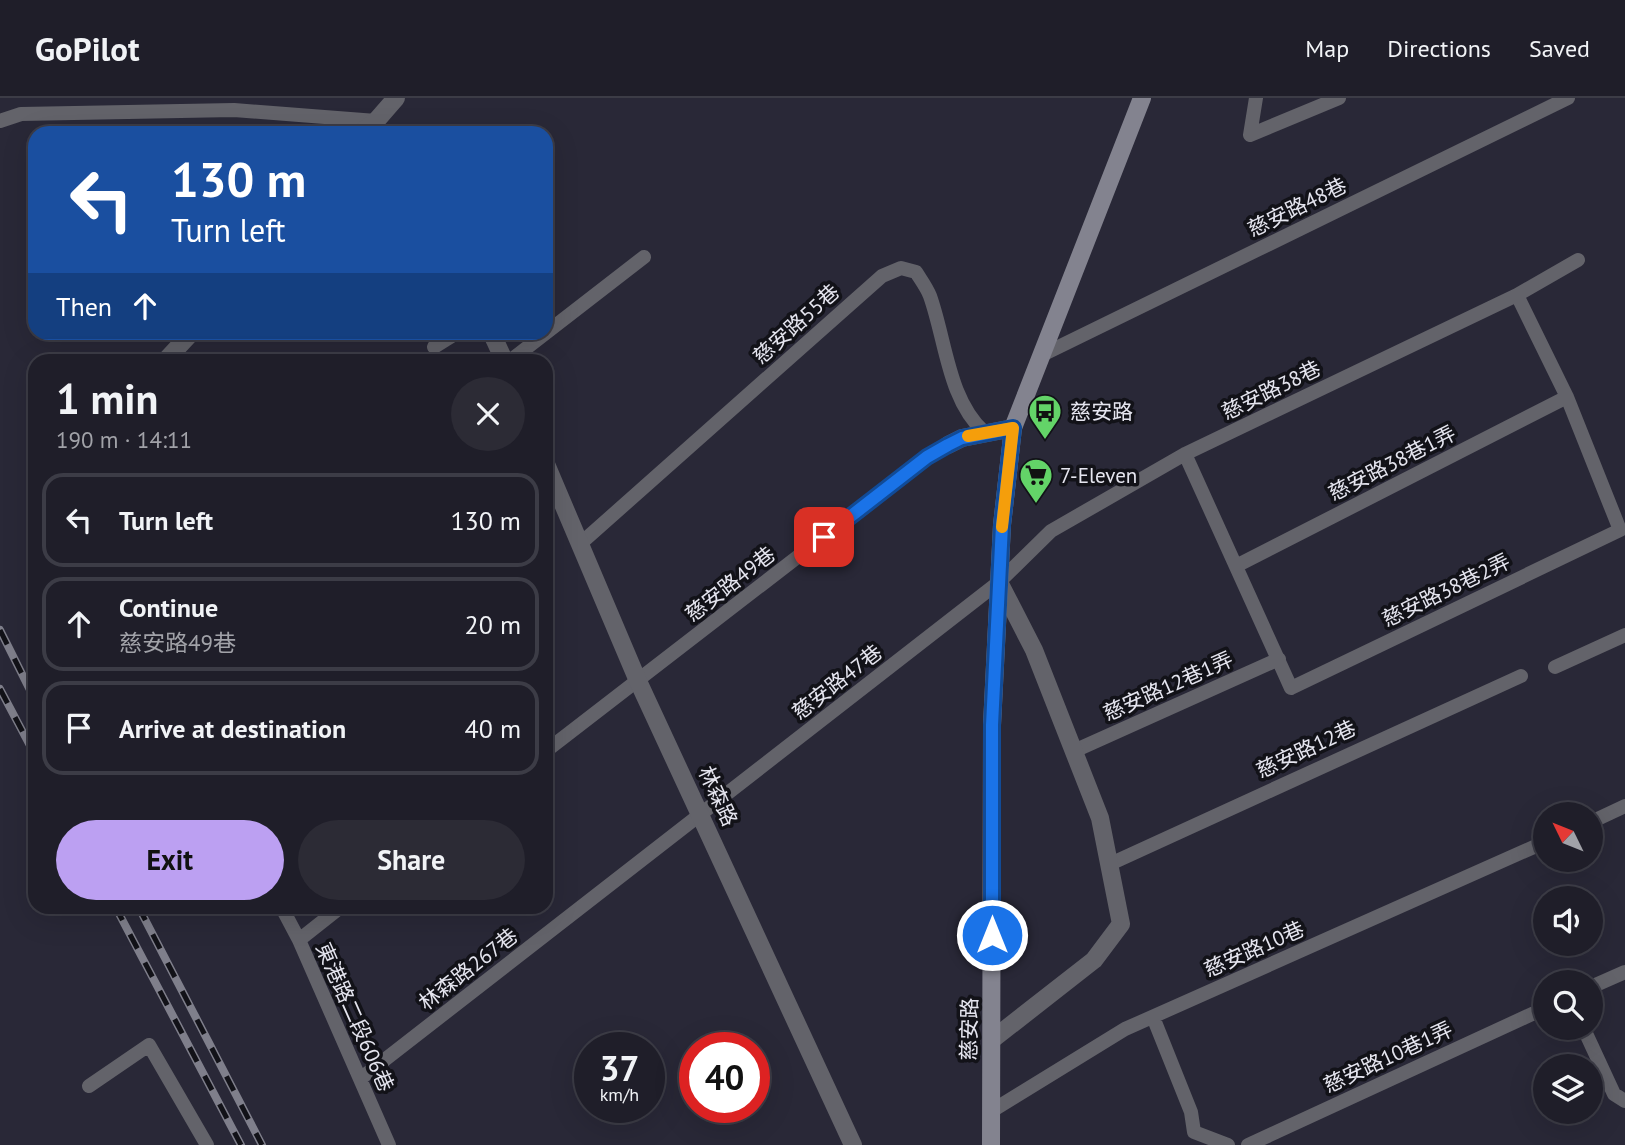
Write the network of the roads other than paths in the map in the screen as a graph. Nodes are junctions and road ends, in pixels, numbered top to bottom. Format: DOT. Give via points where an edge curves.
graph roads {
  1 [pos="396,98"];
  2 [pos="1142,98"];
  3 [pos="1256,98"];
  4 [pos="1339,98"];
  5 [pos="1568,98"];
  6 [pos="0,121"];
  7 [pos="371,126"];
  8 [pos="381,126"];
  9 [pos="644,257"];
  10 [pos="1578,260"];
  11 [pos="1517,295"];
  12 [pos="553,327"];
  13 [pos="185,340"];
  14 [pos="445,340"];
  15 [pos="537,340"];
  16 [pos="434,347"];
  17 [pos="172,354"];
  18 [pos="519,354"];
  19 [pos="1044,354"];
  20 [pos="1567,397"];
  21 [pos="1013,428"];
  22 [pos="984,432"];
  23 [pos="948,445"];
  24 [pos="1185,454"];
  25 [pos="553,480"];
  26 [pos="580,544"];
  27 [pos="1236,566"];
  28 [pos="999,582"];
  29 [pos="1625,635"];
  30 [pos="1279,659"];
  31 [pos="1555,667"];
  32 [pos="1521,676"];
  33 [pos="638,681"];
  34 [pos="553,746"];
  35 [pos="1074,751"];
  36 [pos="1625,806"];
  37 [pos="701,814"];
  38 [pos="1603,816"];
  39 [pos="1533,847"];
  40 [pos="1110,864"];
  41 [pos="285,914"];
  42 [pos="332,914"];
  43 [pos="299,940"];
  44 [pos="1625,972"];
  45 [pos="1603,982"];
  46 [pos="1533,1014"];
  47 [pos="1153,1017"];
  48 [pos="993,1039"];
  49 [pos="1589,1040"];
  50 [pos="360,1079"];
  51 [pos="89,1086"];
  52 [pos="1625,1101"];
  53 [pos="990,1112"];
  54 [pos="1193,1139"];
  55 [pos="207,1145"];
  56 [pos="388,1145"];
  57 [pos="853,1145"];
  58 [pos="991,1145"];
  59 [pos="1228,1145"];
  60 [pos="1248,1145"];
  1 -- 8 [label="street"];
  2 -- 19 [label="street, 慈安路"];
  3 -- 4 [label="lane" via="1250,135"];
  5 -- 19 [label="lane, 慈安路48巷"];
  6 -- 7 [label="lane" via="20,114 234,110"];
  9 -- 12 [label="lane"];
  10 -- 11 [label="lane, 慈安路38巷"];
  11 -- 20 [label="lane, 慈安路38巷2弄"];
  11 -- 24 [label="lane, 慈安路38巷"];
  13 -- 17 [label="street"];
  14 -- 16 [label="lane"];
  15 -- 18 [label="lane"];
  19 -- 21 [label="street, 慈安路"];
  20 -- 27 [label="lane, 慈安路38巷1弄"];
  20 -- 30 [label="lane, 慈安路38巷2弄" via="1620,530 1291,688"];
  21 -- 22 [label="street"];
  21 -- 28 [label="street, 慈安路"];
  22 -- 23 [label="street"];
  22 -- 26 [label="lane, 慈安路55巷" via="960,399 929,293 916,272 901,268 882,276"];
  23 -- 33 [label="lane, 慈安路49巷"];
  24 -- 27 [label="lane, 慈安路38巷2弄"];
  24 -- 28 [label="lane, 慈安路38巷" via="1051,531"];
  25 -- 26 [label="street, 林森路"];
  26 -- 33 [label="street, 林森路"];
  27 -- 30 [label="lane, 慈安路38巷2弄"];
  28 -- 35 [label="street" via="1034,650"];
  28 -- 37 [label="lane, 慈安路47巷"];
  28 -- 48 [label="street, 慈安路" via="992,725"];
  29 -- 31 [label="lane"];
  30 -- 35 [label="lane, 慈安路12巷1弄"];
  32 -- 40 [label="lane, 慈安路12巷"];
  33 -- 34 [label="lane, 慈安路49巷"];
  33 -- 37 [label="street, 林森路"];
  35 -- 40 [label="street" via="1100,818"];
  36 -- 38 [label="lane"];
  37 -- 50 [label="lane, 林森路267巷"];
  37 -- 57 [label="street, 林森路"];
  39 -- 47 [label="lane, 慈安路10巷"];
  40 -- 48 [label="street" via="1121,924 1094,960"];
  41 -- 43 [label="lane, 東港路二段606巷"];
  42 -- 43 [label="lane"];
  43 -- 50 [label="lane, 東港路二段606巷"];
  44 -- 45 [label="lane"];
  46 -- 60 [label="lane, 慈安路10巷1弄"];
  47 -- 53 [label="lane, 慈安路10巷" via="1125,1029"];
  47 -- 54 [label="lane" via="1191,1112"];
  48 -- 53 [label="street, 慈安路"];
  49 -- 52 [label="lane" via="1614,1094"];
  50 -- 56 [label="lane, 東港路二段606巷"];
  51 -- 55 [label="lane" via="149,1045"];
  53 -- 58 [label="street, 慈安路"];
  54 -- 59 [label="lane"];
}
